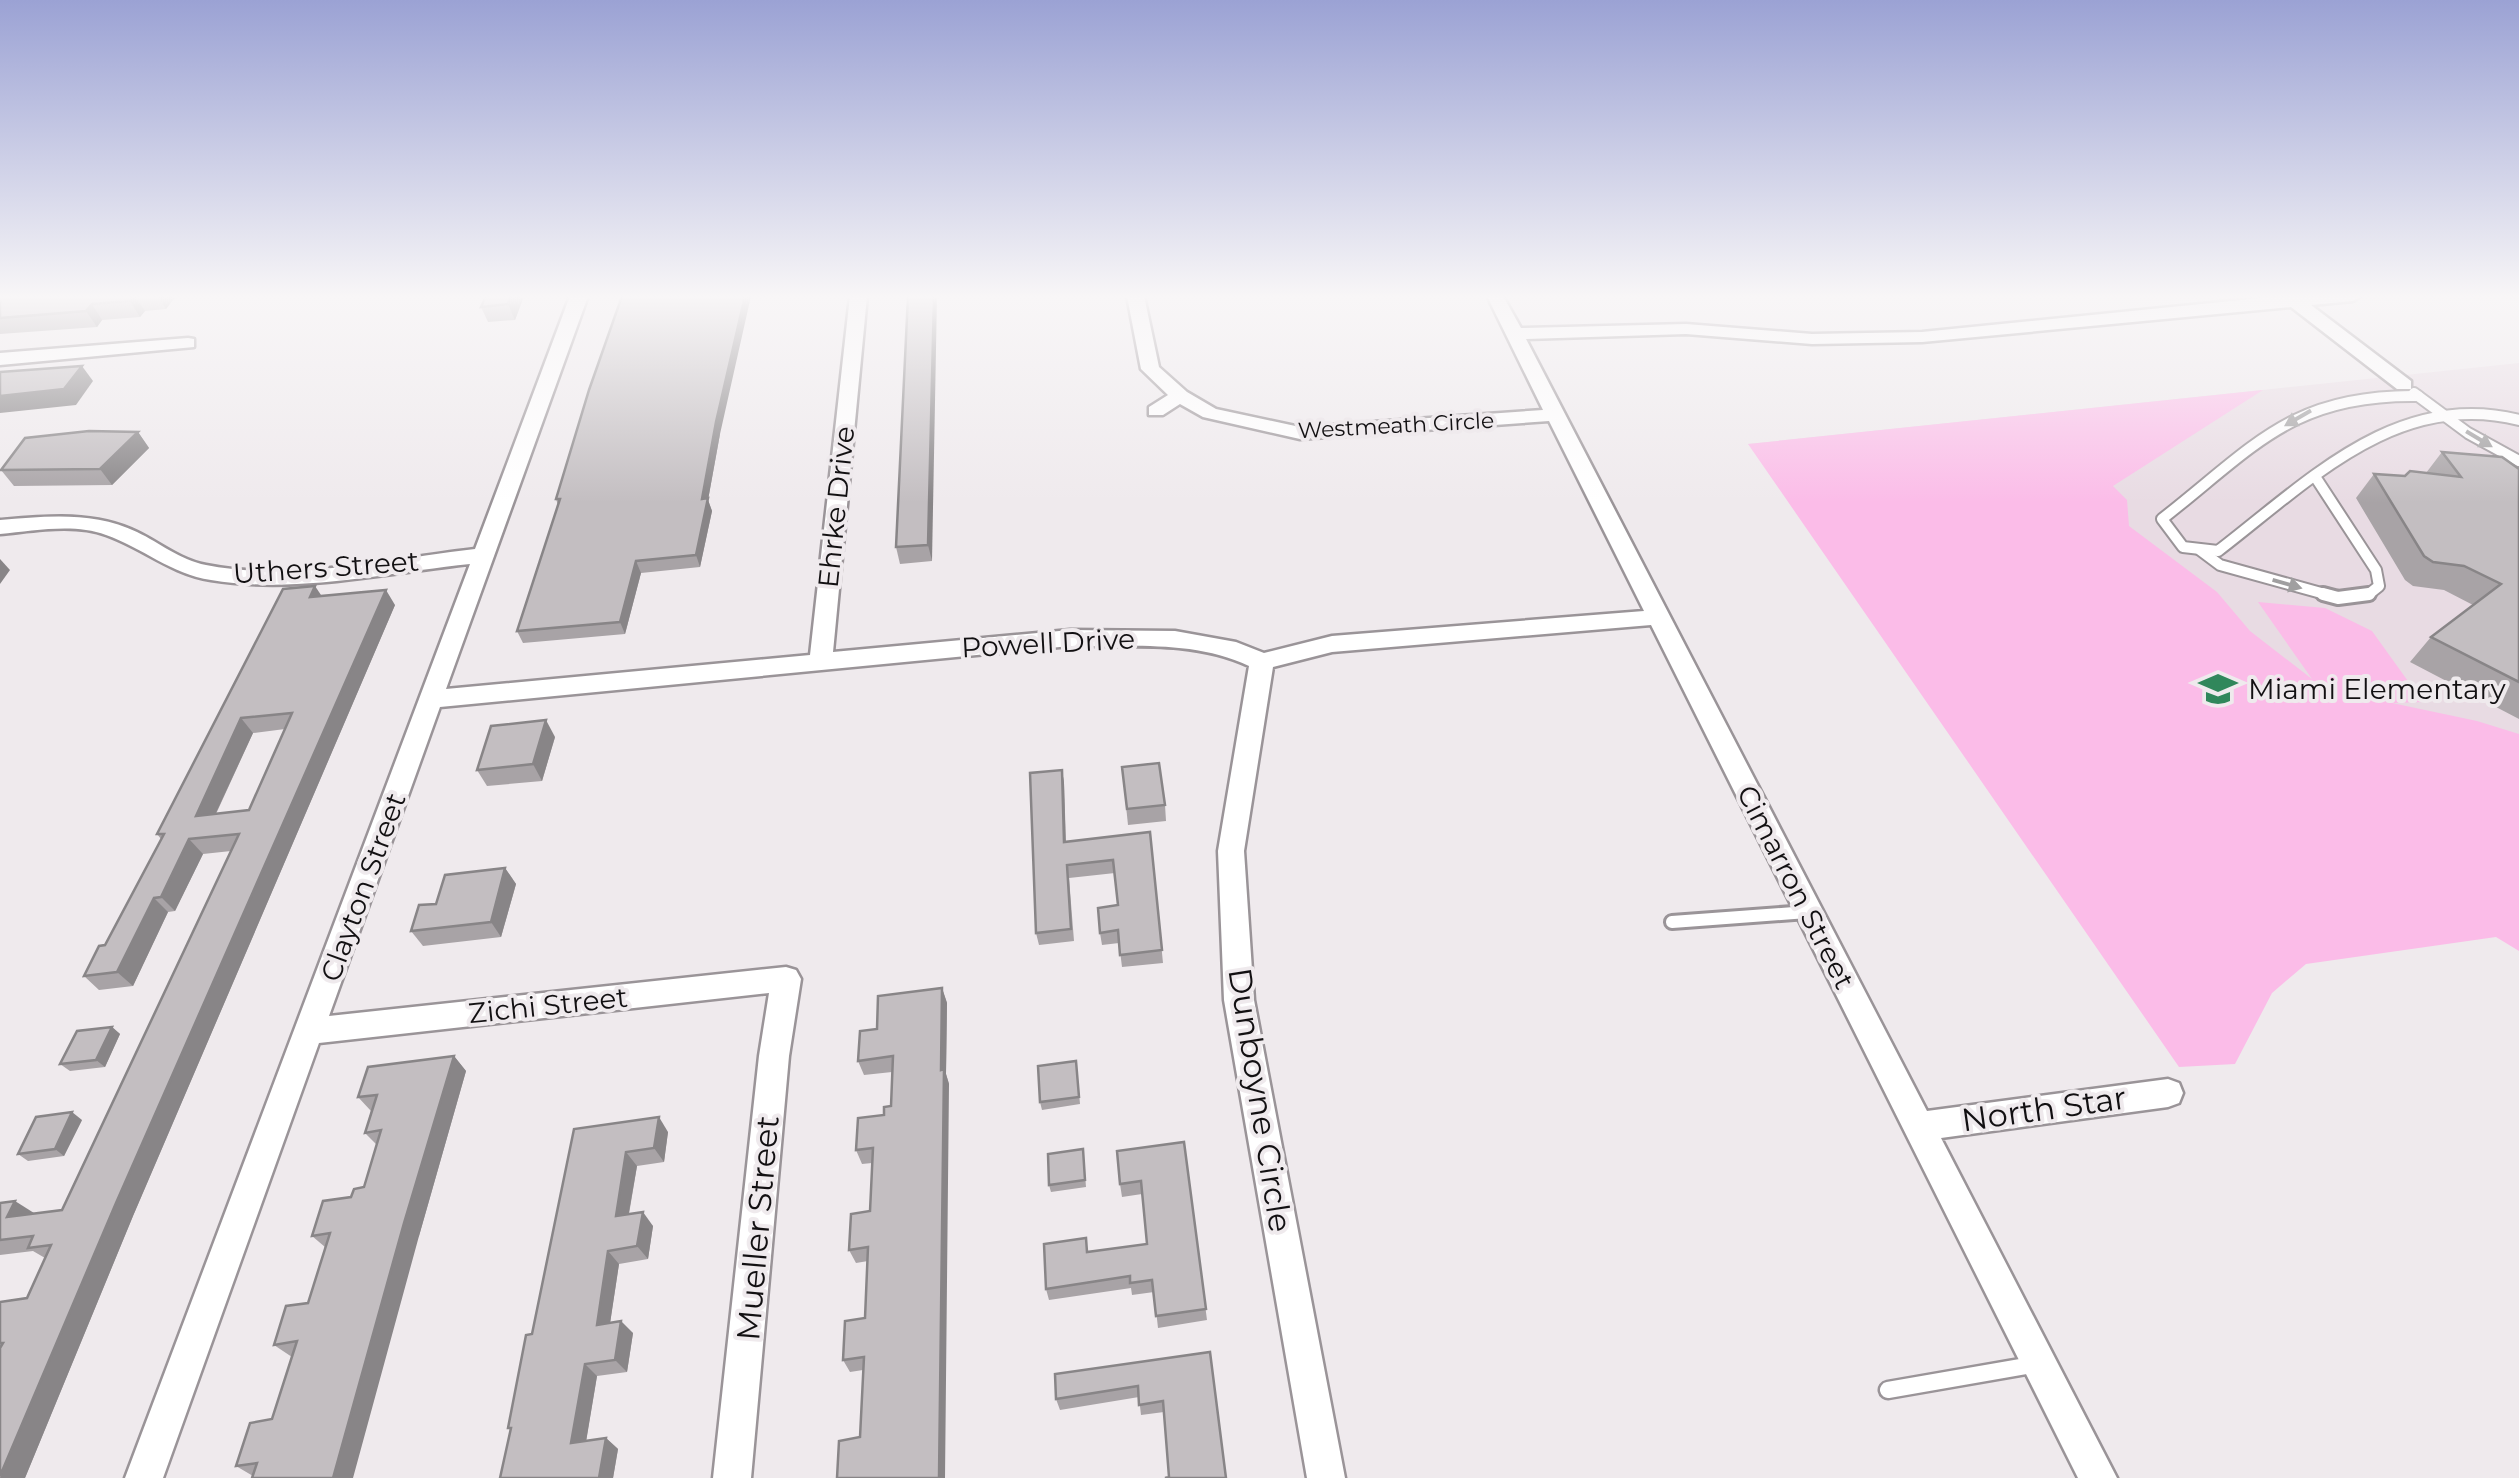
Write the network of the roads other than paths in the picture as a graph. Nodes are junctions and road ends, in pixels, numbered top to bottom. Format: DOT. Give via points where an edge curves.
graph roads {
  1 [pos="554,365"];
  2 [pos="851,365"];
  3 [pos="1149,365"];
  4 [pos="1532,365"];
  5 [pos="2377,365"];
  6 [pos="2411,391"];
  7 [pos="1180,396"];
  8 [pos="1156,411"];
  9 [pos="2442,413"];
  10 [pos="1558,416"];
  11 [pos="2519,420"];
  12 [pos="2519,461"];
  13 [pos="2316,478"];
  14 [pos="0,527"];
  15 [pos="2198,549"];
  16 [pos="484,555"];
  17 [pos="1659,617"];
  18 [pos="821,659"];
  19 [pos="1262,662"];
  20 [pos="432,699"];
  21 [pos="1807,912"];
  22 [pos="1672,922"];
  23 [pos="786,979"];
  24 [pos="311,1031"];
  25 [pos="2168,1093"];
  26 [pos="1920,1126"];
  27 [pos="2041,1363"];
  28 [pos="1888,1390"];
  29 [pos="144,1478"];
  30 [pos="732,1478"];
  31 [pos="1326,1478"];
  32 [pos="2098,1478"];
  1 -- 16 [label="street, Clayton Street"];
  2 -- 18 [label="street, Ehrke Drive"];
  3 -- 7 [label="street, Westmeath Circle"];
  4 -- 10 [label="street, Cimarron Street"];
  5 -- 6 [label="street"];
  6 -- 9 [label="lane"];
  6 -- 15 [label="lane, one-way" via="2310,410 2269,436 2162,520 2183,547"];
  7 -- 8 [label="street"];
  7 -- 10 [label="street, Westmeath Circle" via="1210,413 1300,433"];
  9 -- 11 [label="lane" via="2486,411"];
  9 -- 12 [label="lane, one-way"];
  9 -- 13 [label="lane" via="2352,452"];
  10 -- 17 [label="street, Cimarron Street"];
  13 -- 15 [label="lane" via="2218,551"];
  15 -- 13 [label="lane, one-way" via="2220,565 2338,598 2370,594 2379,586 2376,570"];
  14 -- 16 [label="street, Uthers Street" via="102,527 162,560 224,575"];
  16 -- 20 [label="street, Clayton Street"];
  17 -- 19 [label="street" via="1332,644"];
  17 -- 21 [label="street, Cimarron Street"];
  18 -- 19 [label="street, Powell Drive" via="1120,636 1221,647"];
  18 -- 20 [label="street, Powell Drive"];
  19 -- 31 [label="street, Dunboyne Circle" via="1231,851 1238,1000"];
  20 -- 24 [label="street, Clayton Street"];
  21 -- 22 [label="lane"];
  21 -- 26 [label="street, Cimarron Street"];
  23 -- 24 [label="street, Zichi Street"];
  23 -- 30 [label="street, Mueller Street"];
  24 -- 29 [label="street, Clayton Street"];
  25 -- 26 [label="street, North Star"];
  26 -- 27 [label="street, Cimarron Street"];
  27 -- 28 [label="lane"];
  27 -- 32 [label="street, Cimarron Street"];
}
